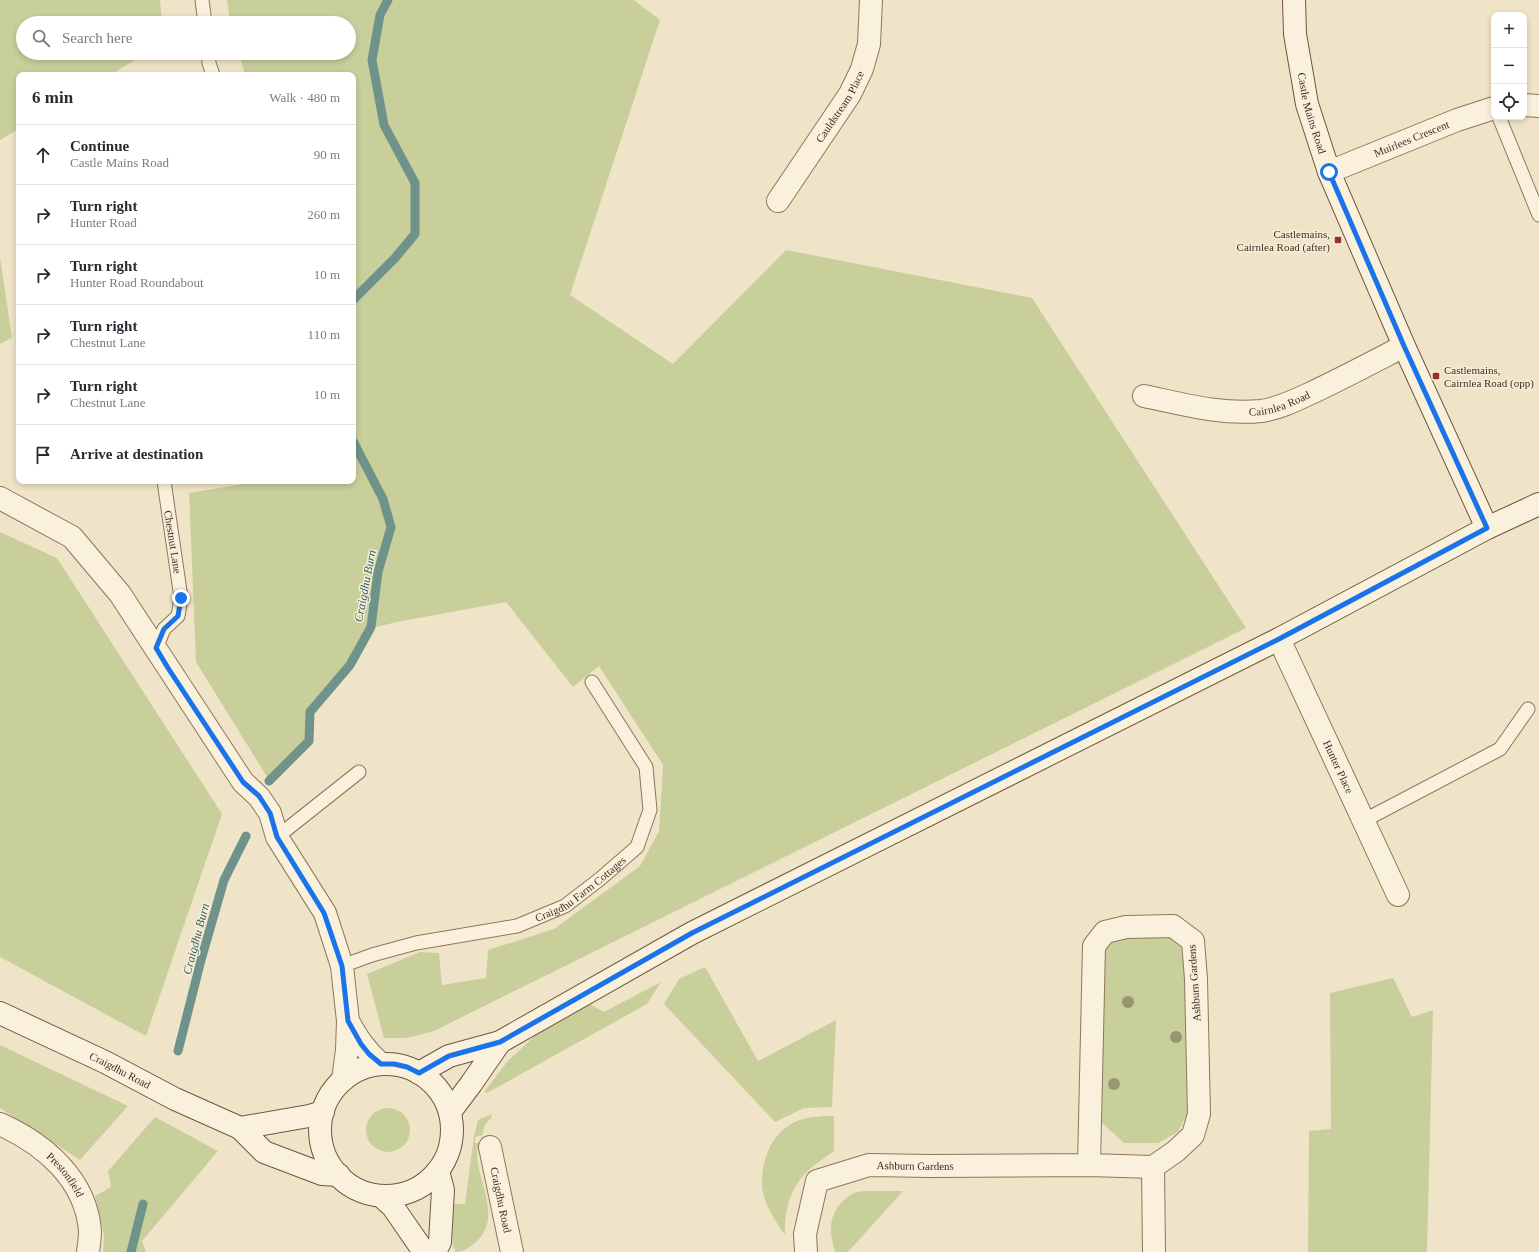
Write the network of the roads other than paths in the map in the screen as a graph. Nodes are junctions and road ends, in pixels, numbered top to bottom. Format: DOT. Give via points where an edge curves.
graph roads {
  1 [pos="202,0"];
  2 [pos="871,0"];
  3 [pos="1294,0"];
  4 [pos="203,16"];
  5 [pos="209,60"];
  6 [pos="212,72"];
  7 [pos="1527,105"];
  8 [pos="1539,106"];
  9 [pos="1491,109"];
  10 [pos="1500,120"];
  11 [pos="1329,172"];
  12 [pos="778,201"];
  13 [pos="1539,215"];
  14 [pos="1404,346"];
  15 [pos="1144,396"];
  16 [pos="164,484"];
  17 [pos="0,498"];
  18 [pos="1539,504"];
  19 [pos="1487,528"];
  20 [pos="1279,639"];
  21 [pos="156,648"];
  22 [pos="592,682"];
  23 [pos="1528,709"];
  24 [pos="359,772"];
  25 [pos="1363,821"];
  26 [pos="277,837"];
  27 [pos="1398,895"];
  28 [pos="342,966"];
  29 [pos="0,1013"];
  30 [pos="348,1021"];
  31 [pos="500,1042"];
  32 [pos="381,1064"];
  33 [pos="419,1073"];
  34 [pos="343,1080"];
  35 [pos="323,1112"];
  36 [pos="450,1112"];
  37 [pos="0,1124"];
  38 [pos="240,1128"];
  39 [pos="490,1147"];
  40 [pos="1089,1165"];
  41 [pos="1153,1167"];
  42 [pos="438,1170"];
  43 [pos="339,1175"];
  44 [pos="381,1196"];
  45 [pos="88,1252"];
  46 [pos="424,1252"];
  47 [pos="435,1252"];
  48 [pos="512,1252"];
  49 [pos="806,1252"];
  50 [pos="1154,1252"];
  1 -- 4 [label="lane"];
  2 -- 12 [label="street, Cauldstream Place" via="869,44 862,69 850,94"];
  3 -- 11 [label="street, Castle Mains Road" via="1295,34 1307,104"];
  5 -- 6 [label="lane"];
  7 -- 8 [label="street"];
  9 -- 11 [label="street, Muirlees Crescent" via="1451,122"];
  10 -- 13 [label="lane"];
  11 -- 14 [label="street, Castle Mains Road"];
  14 -- 15 [label="street, Cairnlea Road" via="1321,389 1262,411 1199,408"];
  14 -- 19 [label="street, Castle Mains Road"];
  16 -- 21 [label="lane, Chestnut Lane" via="181,598 178,616 164,629"];
  17 -- 21 [label="street" via="72,537 120,594"];
  18 -- 19 [label="street"];
  19 -- 20 [label="street"];
  20 -- 25 [label="street, Hunter Place"];
  20 -- 31 [label="street" via="692,933"];
  21 -- 26 [label="street" via="243,782 259,796 270,813"];
  22 -- 28 [label="lane, Craigdhu Farm Cottages" via="646,767 650,810 638,847 564,906 517,926 416,943"];
  23 -- 25 [label="lane" via="1500,749"];
  24 -- 26 [label="lane"];
  25 -- 27 [label="street, Hunter Place"];
  26 -- 28 [label="street" via="324,913"];
  28 -- 30 [label="street"];
  29 -- 38 [label="street, Craigdhu Road"];
  30 -- 32 [label="street" via="361,1044"];
  30 -- 34 [label="street"];
  31 -- 33 [label="street" via="449,1056"];
  31 -- 36 [label="street"];
  32 -- 33 [label="street" via="407,1067"];
  32 -- 34 [label="street" via="361,1069"];
  33 -- 36 [label="street" via="433,1083 443,1096"];
  34 -- 35 [label="street" via="334,1089"];
  35 -- 38 [label="street"];
  35 -- 43 [label="street" via="320,1134 326,1156"];
  36 -- 42 [label="street" via="452,1133 448,1153"];
  37 -- 45 [label="street, Prestonfield" via="36,1145 57,1162 74,1182 85,1207 90,1231"];
  38 -- 43 [label="street, Craigdhu Road" via="264,1152 322,1174"];
  39 -- 48 [label="street, Craigdhu Road"];
  40 -- 41 [label="street, Ashburn Gardens"];
  40 -- 41 [label="street, Ashburn Gardens" via="1094,946 1105,932 1126,927 1173,926 1193,941 1199,1114 1193,1135 1176,1152"];
  40 -- 49 [label="street, Ashburn Gardens" via="869,1165 817,1180 805,1234"];
  41 -- 50 [label="street"];
  42 -- 44 [label="street" via="427,1182 413,1190 398,1195"];
  42 -- 47 [label="street" via="443,1190 440,1242"];
  43 -- 44 [label="street" via="356,1188"];
  44 -- 46 [label="street" via="393,1207"];
}
